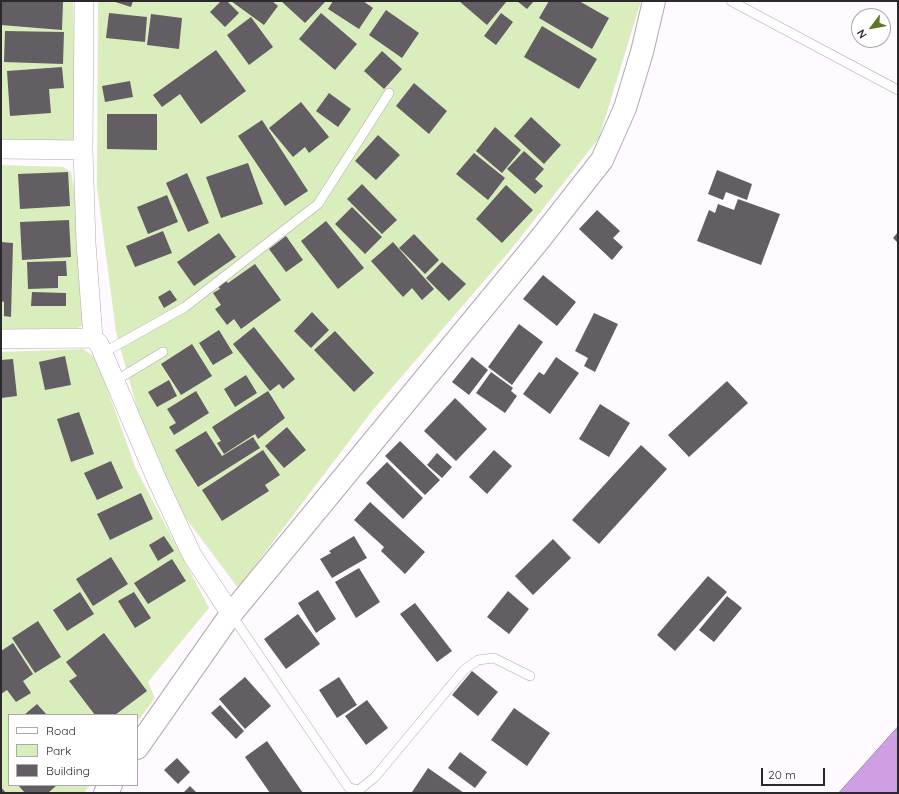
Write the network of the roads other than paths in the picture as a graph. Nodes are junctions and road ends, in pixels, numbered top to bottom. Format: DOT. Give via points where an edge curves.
graph roads {
  1 [pos="84,1"];
  2 [pos="654,1"];
  3 [pos="731,1"];
  4 [pos="898,90"];
  5 [pos="389,93"];
  6 [pos="1,149"];
  7 [pos="83,150"];
  8 [pos="93,338"];
  9 [pos="1,339"];
  10 [pos="164,352"];
  11 [pos="103,353"];
  12 [pos="115,382"];
  13 [pos="231,614"];
  14 [pos="530,676"];
  15 [pos="138,747"];
  1 -- 7 [label="street"];
  2 -- 13 [label="street" via="625,108 602,160"];
  3 -- 4 [label="lane"];
  5 -- 11 [label="lane" via="318,204 185,307"];
  6 -- 7 [label="street"];
  7 -- 8 [label="street"];
  8 -- 9 [label="street"];
  8 -- 11 [label="street"];
  10 -- 12 [label="lane"];
  11 -- 12 [label="street"];
  12 -- 13 [label="street" via="192,555"];
  13 -- 14 [label="lane" via="349,788 359,790 375,777 464,670 478,660 494,658"];
  13 -- 15 [label="street"];
}
